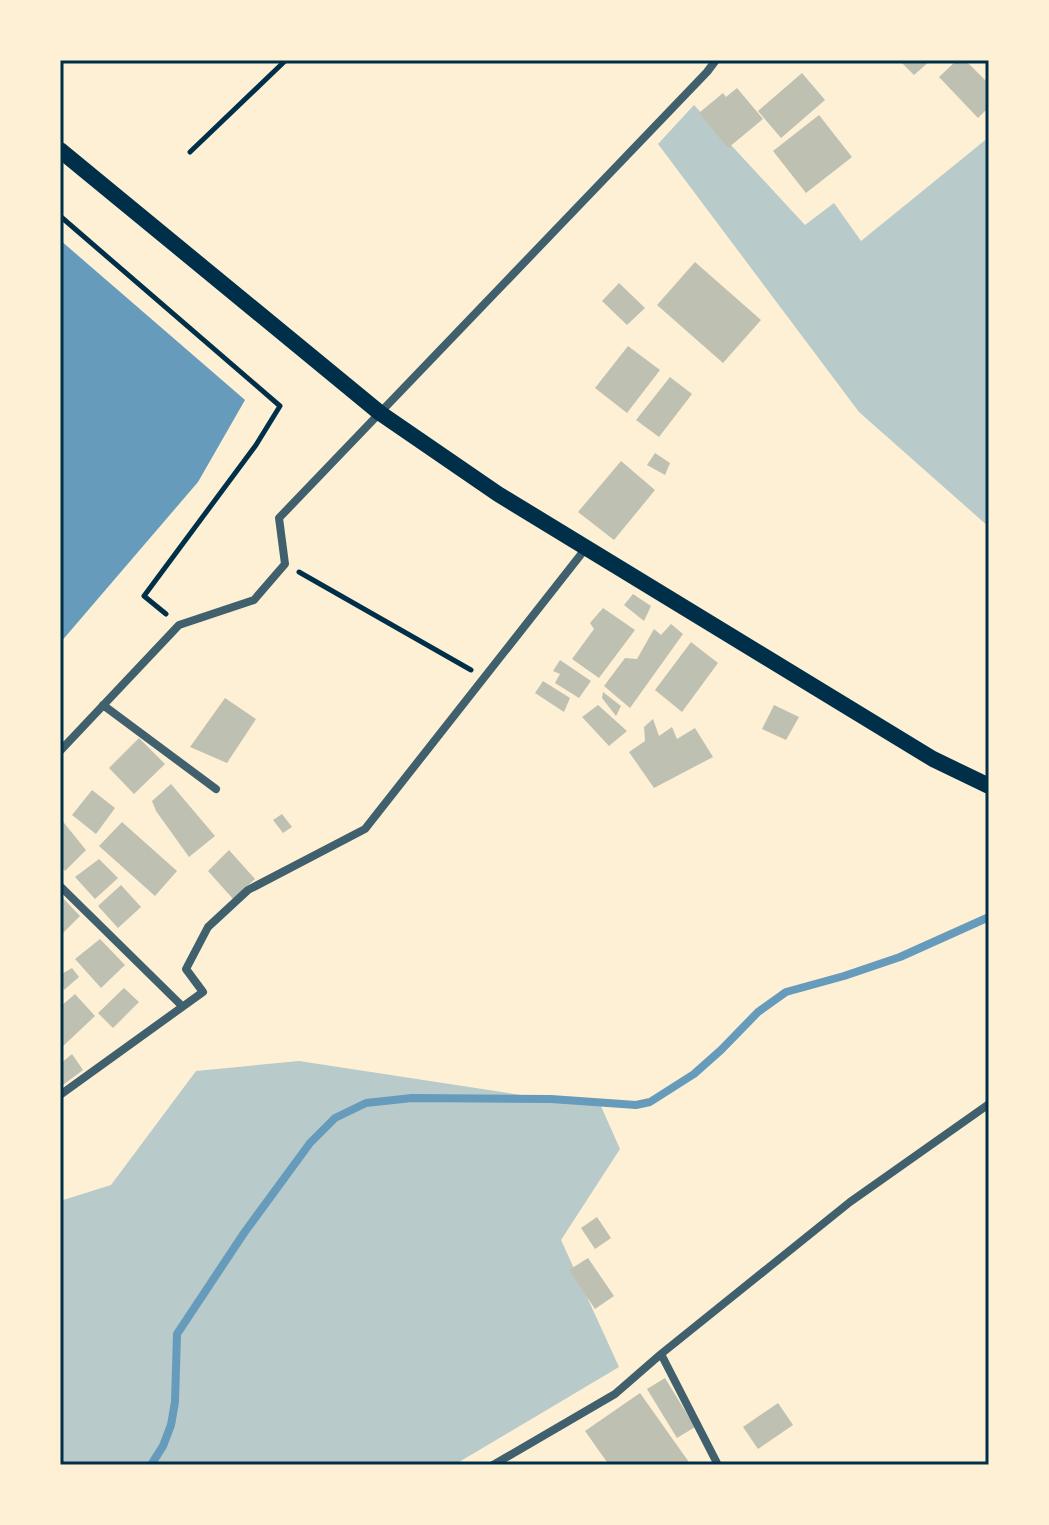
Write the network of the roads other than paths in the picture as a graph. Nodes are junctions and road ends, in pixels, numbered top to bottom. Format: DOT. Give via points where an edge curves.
graph roads {
  1 [pos="716,60"];
  2 [pos="60,150"];
  3 [pos="380,413"];
  4 [pos="586,548"];
  5 [pos="103,705"];
  6 [pos="60,751"];
  7 [pos="989,786"];
  8 [pos="216,789"];
  9 [pos="60,886"];
  10 [pos="182,1006"];
  11 [pos="60,1095"];
  12 [pos="989,1104"];
  13 [pos="661,1354"];
  14 [pos="493,1465"];
  15 [pos="718,1465"];
  1 -- 3 [label="street"];
  2 -- 3 [label="main road"];
  3 -- 4 [label="main road"];
  3 -- 5 [label="street" via="279,518 285,564 254,600 179,625"];
  4 -- 7 [label="main road" via="933,759"];
  4 -- 10 [label="street" via="365,829 248,890 208,927 186,969 203,992"];
  5 -- 6 [label="street"];
  5 -- 8 [label="street"];
  9 -- 10 [label="street"];
  10 -- 11 [label="street"];
  12 -- 13 [label="street" via="850,1202"];
  13 -- 14 [label="street" via="615,1394"];
  13 -- 15 [label="street"];
}
